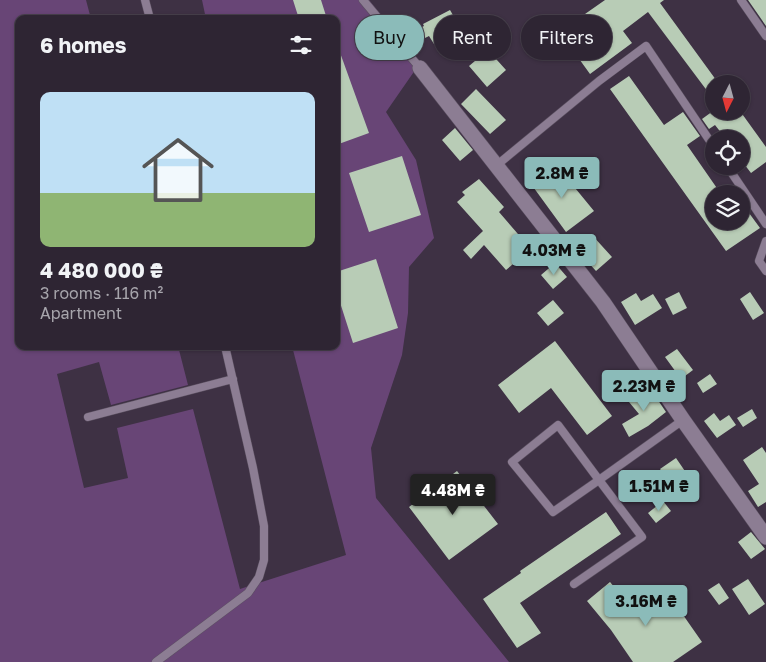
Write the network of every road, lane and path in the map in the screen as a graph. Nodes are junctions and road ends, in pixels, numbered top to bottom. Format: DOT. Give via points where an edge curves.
graph roads {
  1 [pos="145,0"];
  2 [pos="364,0"];
  3 [pos="741,0"];
  4 [pos="149,15"];
  5 [pos="766,36"];
  6 [pos="420,68"];
  7 [pos="705,134"];
  8 [pos="497,165"];
  9 [pos="733,175"];
  10 [pos="766,224"];
  11 [pos="766,242"];
  12 [pos="766,271"];
  13 [pos="226,350"];
  14 [pos="233,379"];
  15 [pos="88,417"];
  16 [pos="683,420"];
  17 [pos="599,480"];
  18 [pos="766,537"];
  19 [pos="574,584"];
  20 [pos="156,662"];
  1 -- 4 [label="lane"];
  2 -- 6 [label="lane"];
  3 -- 5 [label="lane"];
  6 -- 8 [label="street"];
  7 -- 8 [label="lane" via="646,46"];
  8 -- 16 [label="street" via="603,302"];
  9 -- 10 [label="lane"];
  11 -- 12 [label="lane" via="759,261"];
  13 -- 14 [label="lane"];
  14 -- 15 [label="lane"];
  14 -- 20 [label="lane" via="264,526 264,560 259,578 248,593"];
  16 -- 17 [label="lane"];
  16 -- 18 [label="street"];
  17 -- 17 [label="lane" via="558,424 512,462 553,512"];
  17 -- 19 [label="lane" via="642,538"];
}
